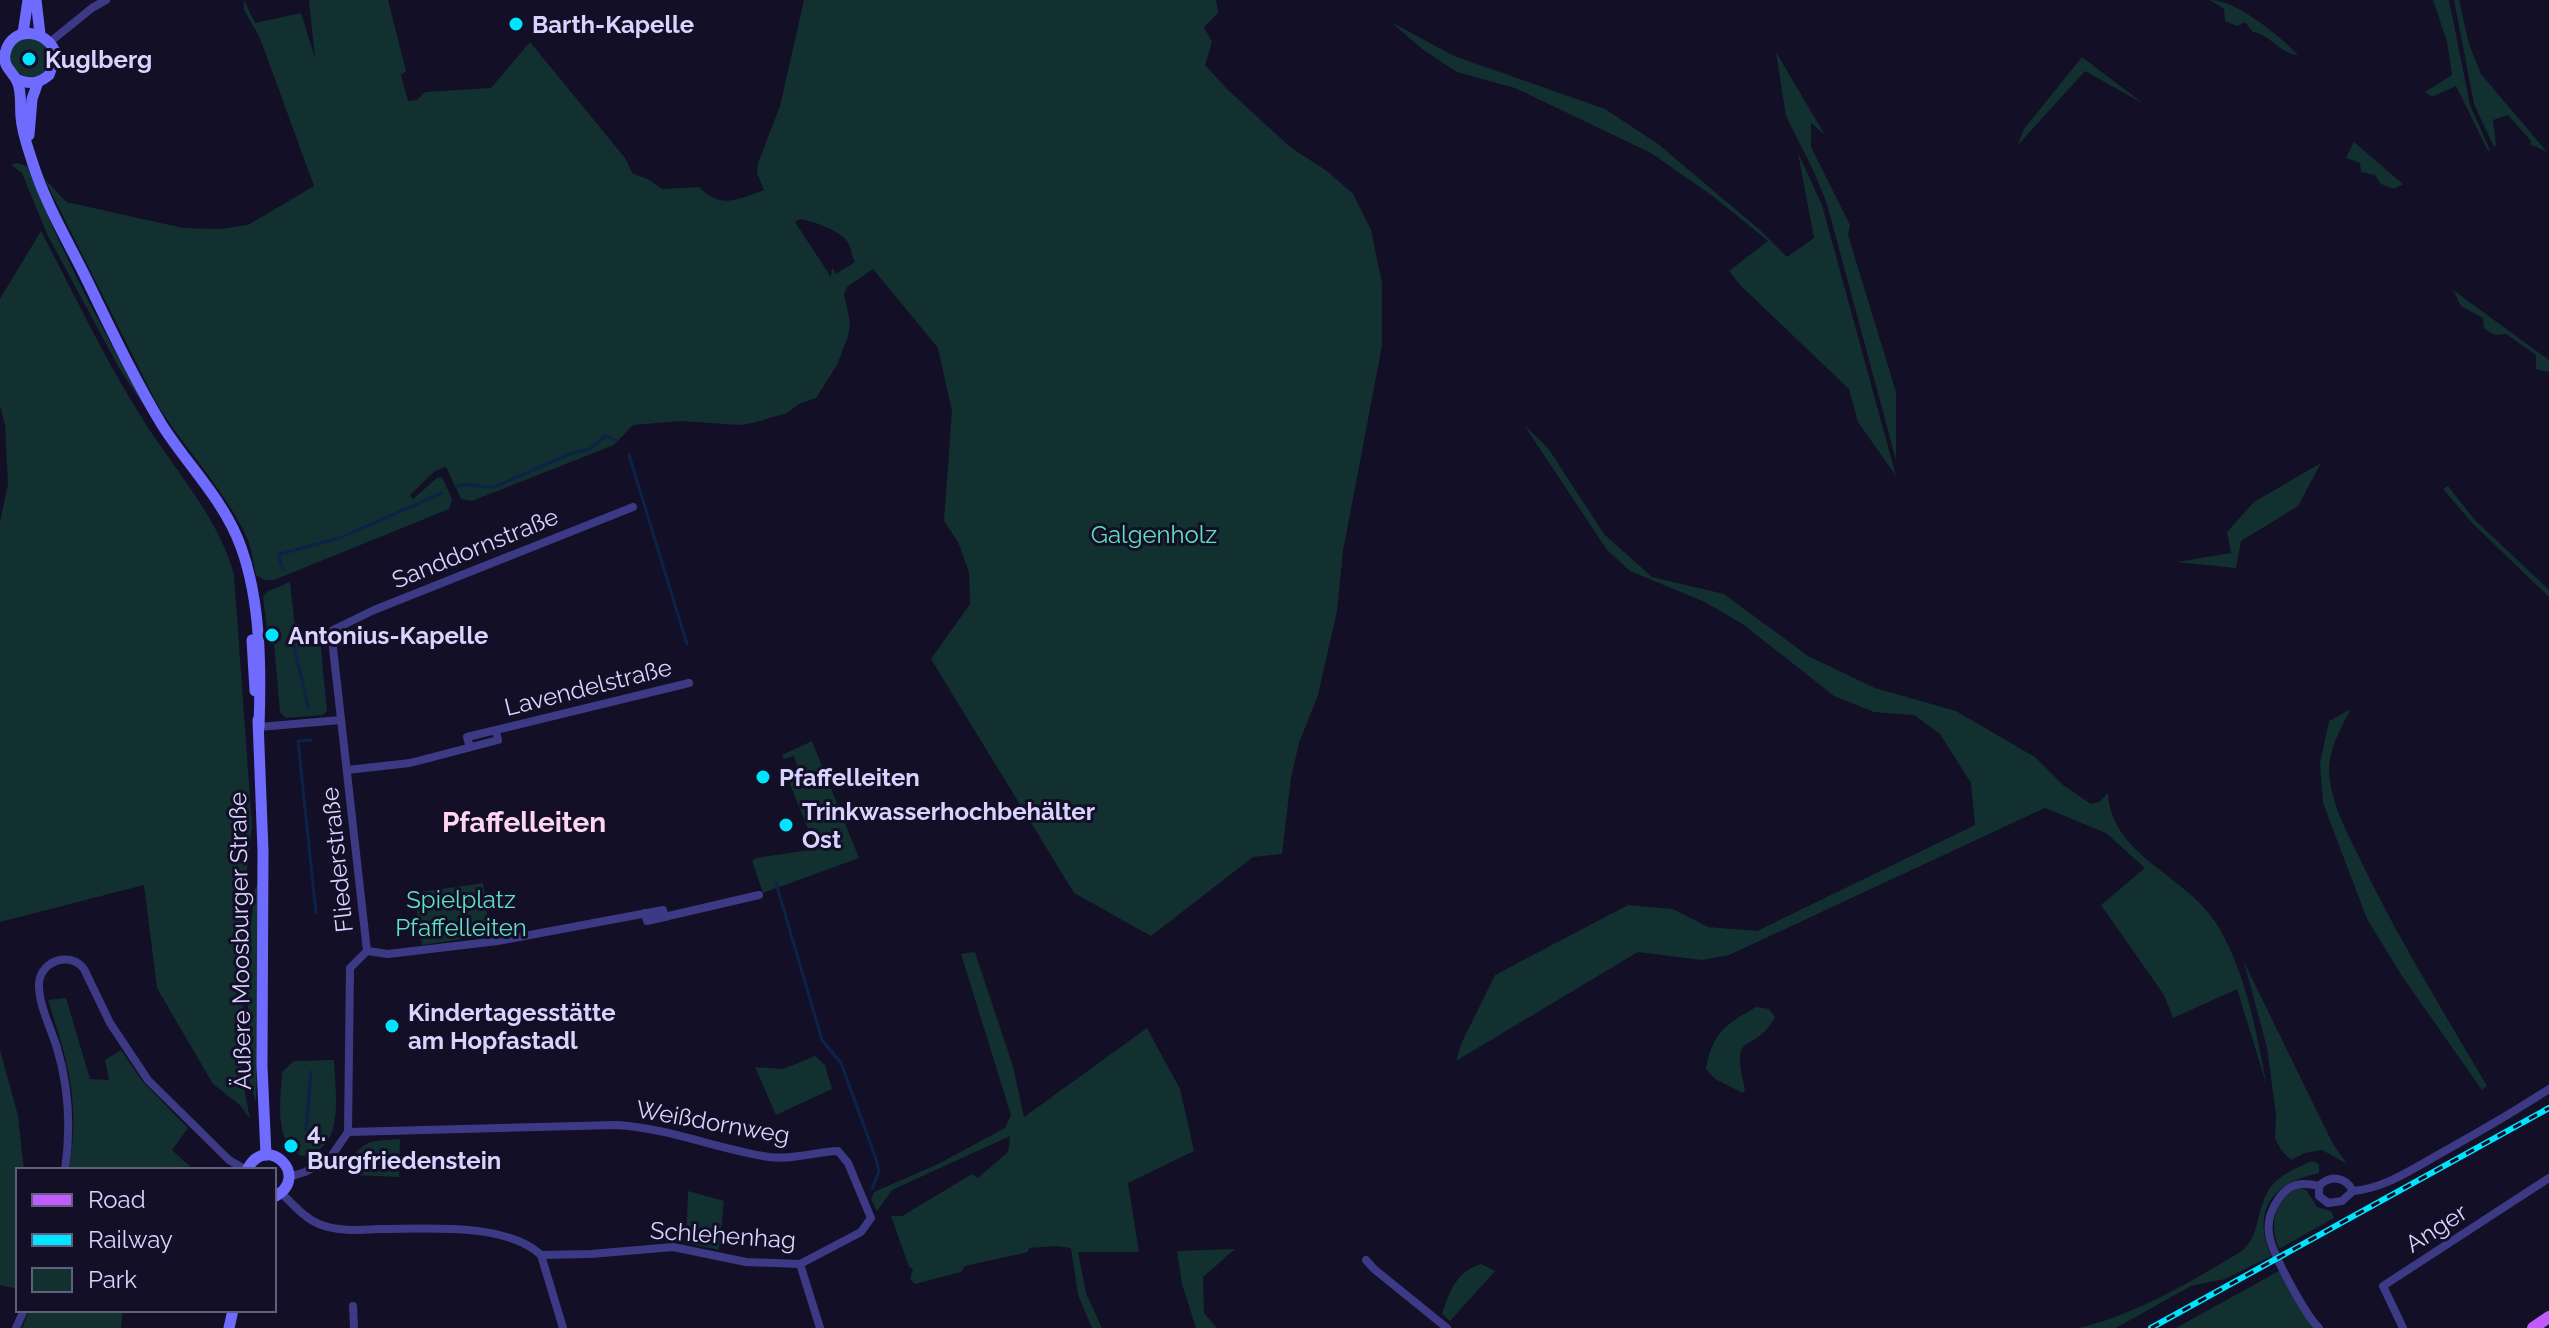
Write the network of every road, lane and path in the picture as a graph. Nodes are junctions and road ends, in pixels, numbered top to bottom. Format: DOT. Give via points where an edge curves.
graph roads {
  1 [pos="28,0"];
  2 [pos="36,0"];
  3 [pos="106,0"];
  4 [pos="23,33"];
  5 [pos="45,38"];
  6 [pos="2,61"];
  7 [pos="16,79"];
  8 [pos="38,82"];
  9 [pos="28,148"];
  10 [pos="633,507"];
  11 [pos="333,630"];
  12 [pos="689,683"];
  13 [pos="341,720"];
  14 [pos="259,727"];
  15 [pos="347,770"];
  16 [pos="759,895"];
  17 [pos="367,951"];
  18 [pos="2549,1089"];
  19 [pos="348,1132"];
  20 [pos="266,1155"];
  21 [pos="65,1168"];
  22 [pos="243,1168"];
  23 [pos="248,1168"];
  24 [pos="289,1177"];
  25 [pos="2549,1178"];
  26 [pos="2319,1186"];
  27 [pos="2353,1191"];
  28 [pos="278,1195"];
  29 [pos="871,1212"];
  30 [pos="541,1255"];
  31 [pos="1366,1260"];
  32 [pos="800,1264"];
  33 [pos="353,1306"];
  34 [pos="2549,1317"];
  35 [pos="354,1328"];
  36 [pos="563,1328"];
  37 [pos="820,1328"];
  38 [pos="1447,1328"];
  39 [pos="2319,1328"];
  40 [pos="2403,1328"];
  41 [pos="2533,1328"];
  1 -- 4 [label="street, Äußere Moosburger Straße"];
  2 -- 5 [label="street, Äußere Moosburger Straße"];
  3 -- 5 [label="street"];
  4 -- 5 [label="street"];
  4 -- 6 [label="street, Äußere Moosburger Straße" via="9,44"];
  5 -- 8 [label="street, Äußere Moosburger Straße" via="55,62"];
  6 -- 7 [label="street, Äußere Moosburger Straße"];
  7 -- 8 [label="street"];
  7 -- 9 [label="street, Äußere Moosburger Straße"];
  8 -- 9 [label="street, Äußere Moosburger Straße"];
  9 -- 14 [label="street, Äußere Moosburger Straße" via="45,197 150,404 217,498 244,556 252,595"];
  10 -- 11 [label="street, Sanddornstraße"];
  11 -- 13 [label="street, Fliederstraße"];
  12 -- 15 [label="street, Lavendelstraße" via="467,737 470,747 410,763"];
  13 -- 14 [label="street"];
  13 -- 15 [label="street, Fliederstraße"];
  14 -- 20 [label="street, Äußere Moosburger Straße"];
  15 -- 17 [label="street, Fliederstraße"];
  16 -- 17 [label="street" via="647,921 645,913 498,941 388,954"];
  17 -- 19 [label="street, Fliederstraße" via="350,968"];
  18 -- 27 [label="street" via="2397,1177"];
  19 -- 24 [label="street" via="324,1162"];
  19 -- 29 [label="street, Weißdornweg" via="616,1125 675,1133 769,1157 838,1151"];
  20 -- 23 [label="street"];
  20 -- 24 [label="street" via="282,1160"];
  21 -- 22 [label="street" via="67,1094 39,982 49,964 70,959 78,961 89,977 110,1023 148,1080"];
  24 -- 28 [label="street"];
  25 -- 40 [label="street, Anger" via="2383,1286"];
  26 -- 27 [label="street" via="2335,1178"];
  26 -- 27 [label="street" via="2319,1196 2328,1203 2342,1201"];
  26 -- 39 [label="street" via="2299,1184 2284,1193 2272,1211 2268,1232 2272,1249"];
  28 -- 30 [label="street, Schlehenhag" via="331,1227 473,1231 509,1238"];
  29 -- 32 [label="street, Schlehenhag" via="861,1232"];
  30 -- 32 [label="street, Schlehenhag" via="673,1247 746,1262"];
  30 -- 36 [label="street"];
  31 -- 38 [label="street"];
  32 -- 37 [label="street"];
  33 -- 35 [label="street"];
  34 -- 41 [label="main road"];
}
